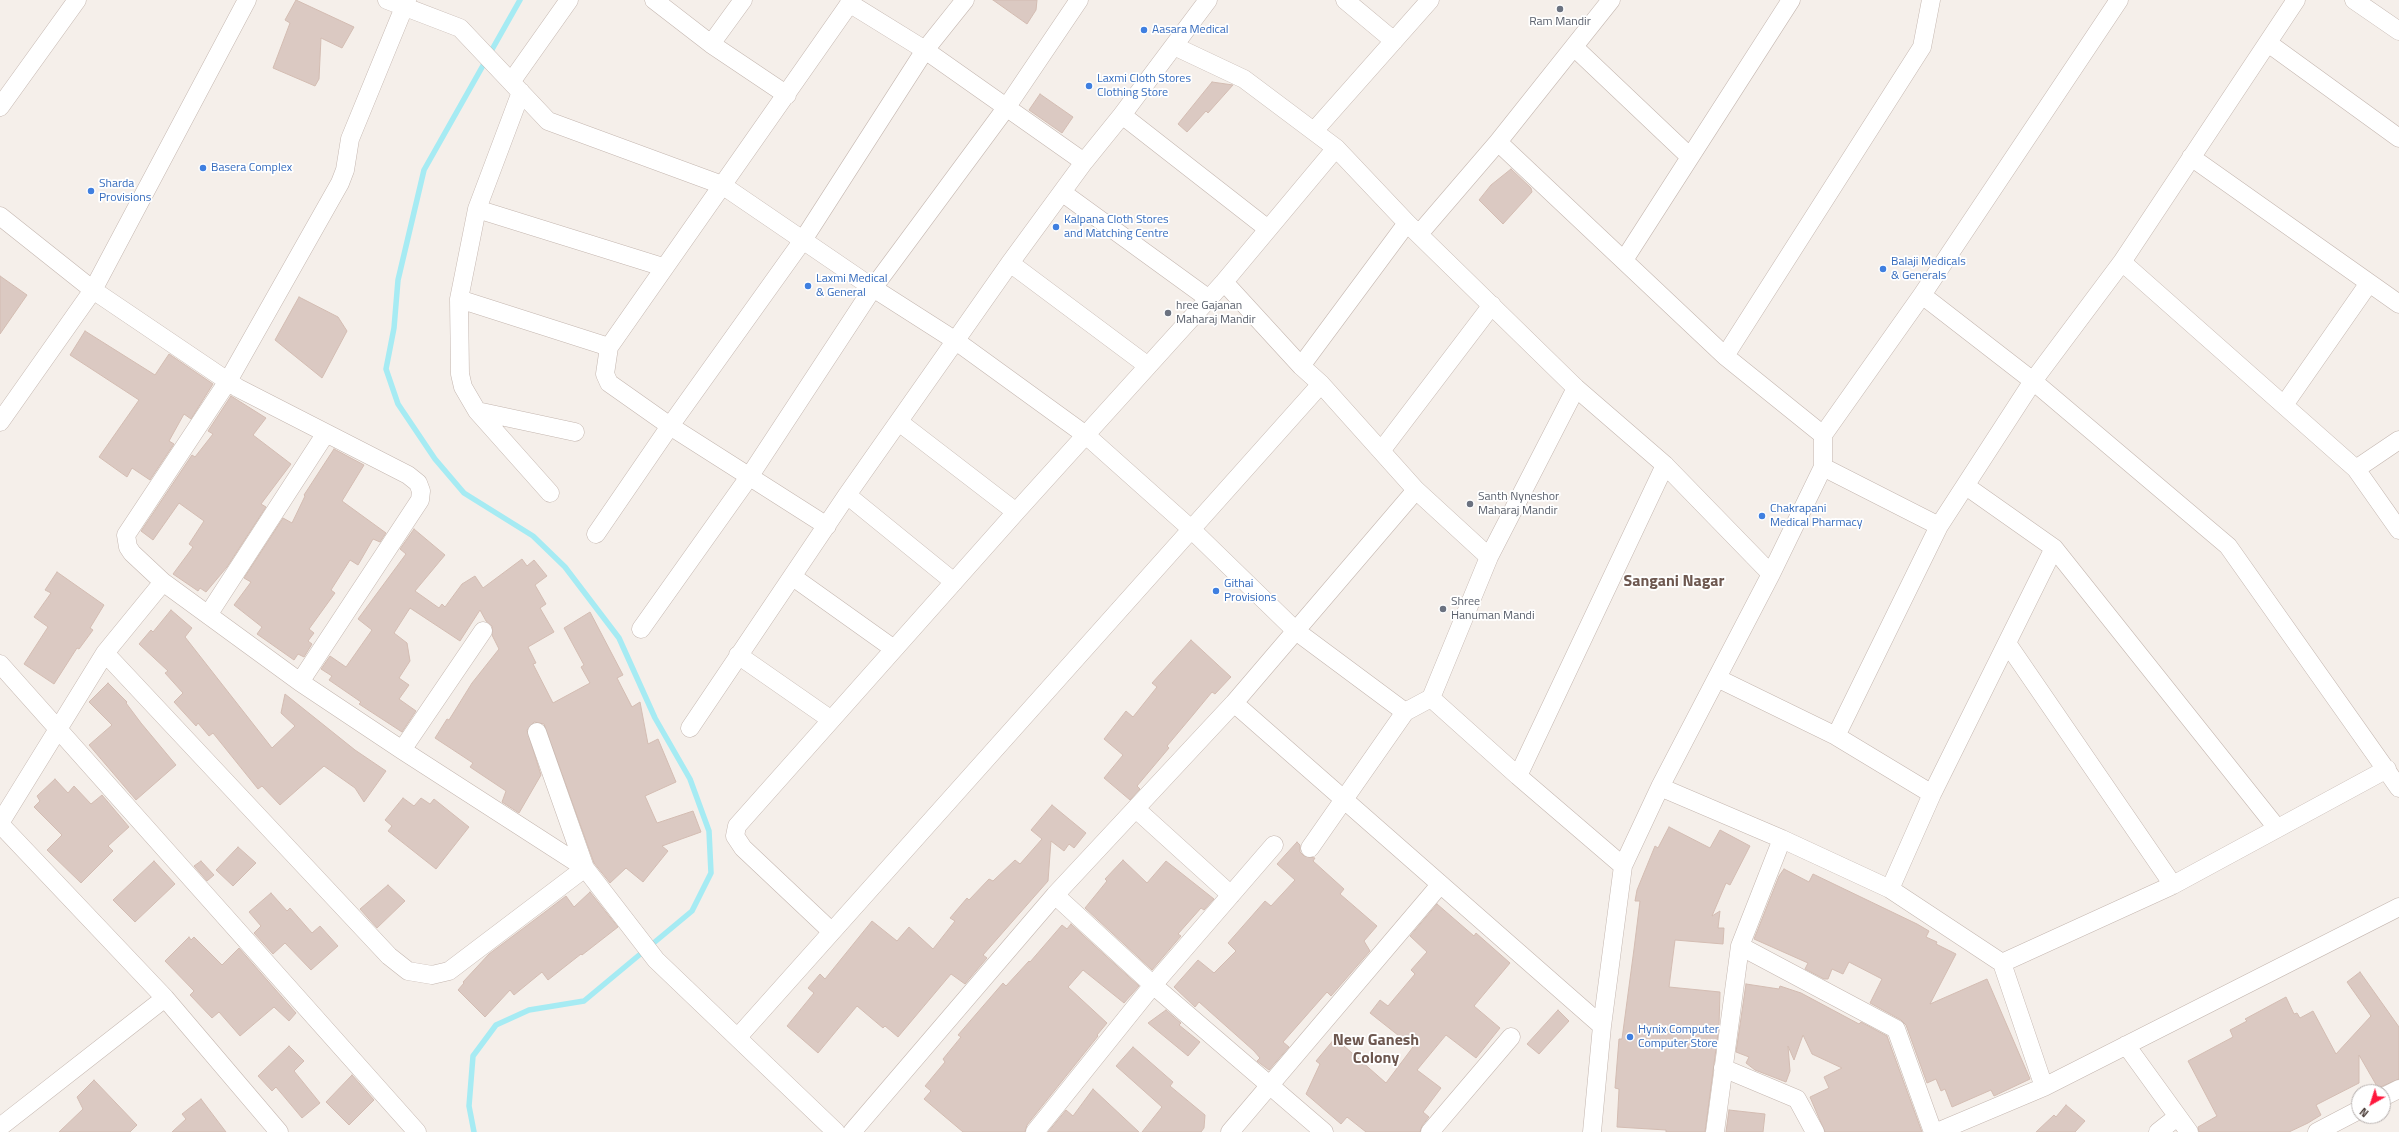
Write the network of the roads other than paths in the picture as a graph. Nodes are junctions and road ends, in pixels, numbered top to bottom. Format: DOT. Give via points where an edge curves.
graph roads {
  1 [pos="77,0"];
  2 [pos="247,0"];
  3 [pos="569,0"];
  4 [pos="654,0"];
  5 [pos="743,0"];
  6 [pos="965,0"];
  7 [pos="1079,0"];
  8 [pos="1208,0"];
  9 [pos="1345,0"];
  10 [pos="1430,0"];
  11 [pos="1611,0"];
  12 [pos="1790,0"];
  13 [pos="1931,0"];
  14 [pos="2120,0"];
  15 [pos="2296,0"];
  16 [pos="2354,0"];
  17 [pos="399,2"];
  18 [pos="851,2"];
  19 [pos="2399,31"];
  20 [pos="1394,41"];
  21 [pos="2268,43"];
  22 [pos="712,44"];
  23 [pos="1174,46"];
  24 [pos="1574,47"];
  25 [pos="925,50"];
  26 [pos="511,82"];
  27 [pos="787,95"];
  28 [pos="0,107"];
  29 [pos="1006,108"];
  30 [pos="1122,115"];
  31 [pos="1314,131"];
  32 [pos="2399,138"];
  33 [pos="1498,142"];
  34 [pos="1336,148"];
  35 [pos="1690,157"];
  36 [pos="2191,157"];
  37 [pos="1084,162"];
  38 [pos="722,185"];
  39 [pos="1063,193"];
  40 [pos="477,209"];
  41 [pos="0,216"];
  42 [pos="1413,228"];
  43 [pos="1268,229"];
  44 [pos="803,240"];
  45 [pos="1624,260"];
  46 [pos="2122,262"];
  47 [pos="1010,263"];
  48 [pos="663,268"];
  49 [pos="1224,282"];
  50 [pos="2369,283"];
  51 [pos="873,288"];
  52 [pos="93,290"];
  53 [pos="1922,295"];
  54 [pos="459,299"];
  55 [pos="1209,299"];
  56 [pos="2399,304"];
  57 [pos="1492,305"];
  58 [pos="956,341"];
  59 [pos="609,347"];
  60 [pos="1725,356"];
  61 [pos="1148,366"];
  62 [pos="1301,366"];
  63 [pos="228,381"];
  64 [pos="2033,382"];
  65 [pos="1321,384"];
  66 [pos="1576,388"];
  67 [pos="2284,405"];
  68 [pos="478,411"];
  69 [pos="0,422"];
  70 [pos="899,422"];
  71 [pos="670,426"];
  72 [pos="575,432"];
  73 [pos="326,433"];
  74 [pos="1823,435"];
  75 [pos="1087,436"];
  76 [pos="2399,440"];
  77 [pos="1381,451"];
  78 [pos="1665,465"];
  79 [pos="1822,467"];
  80 [pos="2356,469"];
  81 [pos="749,477"];
  82 [pos="1966,486"];
  83 [pos="1416,490"];
  84 [pos="550,494"];
  85 [pos="847,495"];
  86 [pos="1016,512"];
  87 [pos="827,526"];
  88 [pos="1939,526"];
  89 [pos="1190,528"];
  90 [pos="2399,530"];
  91 [pos="596,534"];
  92 [pos="2054,548"];
  93 [pos="1489,557"];
  94 [pos="1771,574"];
  95 [pos="793,577"];
  96 [pos="163,582"];
  97 [pos="954,582"];
  98 [pos="208,614"];
  99 [pos="641,629"];
  100 [pos="484,631"];
  101 [pos="1296,631"];
  102 [pos="2007,643"];
  103 [pos="894,649"];
  104 [pos="105,653"];
  105 [pos="738,655"];
  106 [pos="0,664"];
  107 [pos="1717,678"];
  108 [pos="300,682"];
  109 [pos="1431,698"];
  110 [pos="1234,703"];
  111 [pos="1405,712"];
  112 [pos="830,719"];
  113 [pos="690,728"];
  114 [pos="58,729"];
  115 [pos="537,732"];
  116 [pos="1836,736"];
  117 [pos="402,750"];
  118 [pos="2387,769"];
  119 [pos="1518,776"];
  120 [pos="1660,787"];
  121 [pos="2399,788"];
  122 [pos="1932,794"];
  123 [pos="1344,801"];
  124 [pos="1136,809"];
  125 [pos="0,823"];
  126 [pos="2277,828"];
  127 [pos="1782,839"];
  128 [pos="1274,845"];
  129 [pos="1310,848"];
  130 [pos="1623,866"];
  131 [pos="585,868"];
  132 [pos="2174,885"];
  133 [pos="1440,886"];
  134 [pos="1890,889"];
  135 [pos="1055,895"];
  136 [pos="1231,895"];
  137 [pos="2399,907"];
  138 [pos="832,932"];
  139 [pos="1740,946"];
  140 [pos="2002,963"];
  141 [pos="1153,985"];
  142 [pos="165,998"];
  143 [pos="1602,1026"];
  144 [pos="738,1037"];
  145 [pos="1511,1037"];
  146 [pos="2126,1045"];
  147 [pos="1723,1068"];
  148 [pos="1268,1086"];
  149 [pos="2044,1087"];
  150 [pos="2351,1114"];
  151 [pos="2177,1117"];
  152 [pos="0,1126"];
  153 [pos="279,1132"];
  154 [pos="417,1132"];
  155 [pos="836,1132"];
  156 [pos="852,1132"];
  157 [pos="1035,1132"];
  158 [pos="1230,1132"];
  159 [pos="1324,1132"];
  160 [pos="1430,1132"];
  161 [pos="1592,1132"];
  162 [pos="1715,1132"];
  163 [pos="1815,1132"];
  164 [pos="1933,1132"];
  165 [pos="1937,1132"];
  166 [pos="2158,1132"];
  167 [pos="2189,1132"];
  168 [pos="2317,1132"];
  1 -- 28 [label="street"];
  2 -- 52 [label="street"];
  3 -- 26 [label="street"];
  4 -- 22 [label="street"];
  5 -- 22 [label="street"];
  6 -- 25 [label="street"];
  7 -- 29 [label="street"];
  8 -- 23 [label="street"];
  9 -- 20 [label="street"];
  10 -- 20 [label="street"];
  11 -- 24 [label="street"];
  12 -- 35 [label="street"];
  13 -- 60 [label="street" via="1922,47"];
  14 -- 53 [label="street"];
  15 -- 21 [label="street"];
  16 -- 19 [label="street"];
  17 -- 26 [label="street" via="460,28"];
  17 -- 63 [label="street" via="350,139 340,183"];
  18 -- 25 [label="street"];
  18 -- 27 [label="street"];
  20 -- 31 [label="street"];
  21 -- 32 [label="street"];
  21 -- 36 [label="street"];
  22 -- 27 [label="street"];
  23 -- 30 [label="street"];
  23 -- 31 [label="street" via="1244,79"];
  24 -- 33 [label="street"];
  24 -- 35 [label="street"];
  25 -- 29 [label="street"];
  25 -- 44 [label="street"];
  26 -- 38 [label="street" via="548,121"];
  26 -- 40 [label="street"];
  27 -- 38 [label="street"];
  29 -- 37 [label="street"];
  29 -- 51 [label="street"];
  30 -- 37 [label="street"];
  30 -- 43 [label="street"];
  31 -- 34 [label="street"];
  33 -- 42 [label="street"];
  33 -- 45 [label="street"];
  34 -- 42 [label="street"];
  34 -- 43 [label="street"];
  35 -- 45 [label="street"];
  36 -- 46 [label="street"];
  36 -- 50 [label="street"];
  37 -- 39 [label="street"];
  38 -- 44 [label="street"];
  38 -- 48 [label="street"];
  39 -- 47 [label="street"];
  39 -- 55 [label="street"];
  40 -- 48 [label="street"];
  40 -- 54 [label="street"];
  41 -- 52 [label="street"];
  42 -- 57 [label="street"];
  42 -- 62 [label="street"];
  43 -- 49 [label="street"];
  44 -- 51 [label="street"];
  44 -- 71 [label="street"];
  45 -- 60 [label="street"];
  46 -- 64 [label="street"];
  46 -- 67 [label="street"];
  47 -- 58 [label="street"];
  47 -- 61 [label="street"];
  48 -- 59 [label="street"];
  49 -- 55 [label="street"];
  49 -- 62 [label="street"];
  50 -- 56 [label="street"];
  50 -- 67 [label="street"];
  51 -- 58 [label="street"];
  51 -- 81 [label="street"];
  52 -- 63 [label="street"];
  52 -- 69 [label="street"];
  53 -- 64 [label="street"];
  53 -- 74 [label="street"];
  54 -- 59 [label="street"];
  54 -- 68 [label="street" via="462,387"];
  55 -- 61 [label="street"];
  57 -- 66 [label="street"];
  57 -- 77 [label="street"];
  58 -- 70 [label="street"];
  58 -- 75 [label="street"];
  59 -- 71 [label="street" via="605,374 609,383"];
  60 -- 74 [label="street"];
  61 -- 75 [label="street"];
  62 -- 65 [label="street"];
  63 -- 73 [label="street"];
  63 -- 96 [label="street" via="126,535 126,542 132,553"];
  64 -- 82 [label="street"];
  64 -- 118 [label="street" via="2228,546"];
  65 -- 77 [label="street"];
  65 -- 89 [label="street"];
  66 -- 78 [label="street"];
  66 -- 93 [label="street"];
  67 -- 80 [label="street"];
  68 -- 72 [label="street"];
  68 -- 84 [label="street"];
  70 -- 85 [label="street"];
  70 -- 86 [label="street"];
  71 -- 81 [label="street"];
  71 -- 91 [label="street"];
  73 -- 98 [label="street"];
  73 -- 108 [label="street" via="408,475 418,483 421,491 420,500"];
  74 -- 79 [label="street"];
  75 -- 86 [label="street"];
  75 -- 89 [label="street"];
  76 -- 80 [label="street"];
  77 -- 83 [label="street"];
  78 -- 94 [label="street"];
  78 -- 119 [label="street"];
  79 -- 88 [label="street"];
  79 -- 94 [label="street"];
  80 -- 90 [label="street"];
  81 -- 87 [label="street"];
  81 -- 99 [label="street"];
  82 -- 88 [label="street"];
  82 -- 92 [label="street"];
  83 -- 93 [label="street"];
  83 -- 101 [label="street"];
  85 -- 87 [label="street"];
  85 -- 97 [label="street"];
  86 -- 97 [label="street"];
  87 -- 95 [label="street"];
  88 -- 116 [label="street"];
  89 -- 101 [label="street"];
  89 -- 138 [label="street"];
  92 -- 102 [label="street"];
  92 -- 126 [label="street"];
  93 -- 109 [label="street"];
  94 -- 107 [label="street"];
  95 -- 103 [label="street"];
  95 -- 105 [label="street"];
  96 -- 98 [label="street"];
  96 -- 104 [label="street"];
  97 -- 103 [label="street"];
  98 -- 108 [label="street"];
  100 -- 117 [label="street"];
  101 -- 110 [label="street"];
  101 -- 111 [label="street"];
  102 -- 122 [label="street"];
  102 -- 132 [label="street"];
  103 -- 112 [label="street"];
  104 -- 114 [label="street"];
  104 -- 131 [label="street" via="389,956 408,971 432,975 449,971"];
  105 -- 112 [label="street"];
  105 -- 113 [label="street"];
  106 -- 114 [label="street"];
  107 -- 116 [label="street"];
  107 -- 120 [label="street"];
  108 -- 117 [label="street"];
  109 -- 111 [label="street"];
  109 -- 119 [label="street"];
  110 -- 123 [label="street"];
  110 -- 124 [label="street"];
  111 -- 123 [label="street"];
  112 -- 138 [label="street" via="737,826 735,836 743,848"];
  114 -- 125 [label="street"];
  114 -- 154 [label="street"];
  115 -- 131 [label="street"];
  116 -- 122 [label="street"];
  117 -- 131 [label="street"];
  118 -- 121 [label="street"];
  118 -- 126 [label="street"];
  119 -- 130 [label="street"];
  120 -- 127 [label="street"];
  120 -- 130 [label="street"];
  122 -- 134 [label="street"];
  123 -- 129 [label="street"];
  123 -- 133 [label="street"];
  124 -- 135 [label="street"];
  124 -- 136 [label="street"];
  125 -- 142 [label="street"];
  126 -- 132 [label="street"];
  127 -- 134 [label="street"];
  127 -- 139 [label="street"];
  128 -- 136 [label="street"];
  130 -- 143 [label="street"];
  131 -- 144 [label="street" via="656,960"];
  132 -- 140 [label="street"];
  133 -- 143 [label="street"];
  133 -- 148 [label="street"];
  134 -- 140 [label="street"];
  135 -- 141 [label="street"];
  135 -- 156 [label="street"];
  136 -- 141 [label="street"];
  137 -- 146 [label="street"];
  138 -- 144 [label="street"];
  139 -- 147 [label="street"];
  139 -- 164 [label="street" via="1896,1029"];
  140 -- 149 [label="street"];
  141 -- 148 [label="street"];
  141 -- 157 [label="street"];
  142 -- 152 [label="street"];
  142 -- 153 [label="street"];
  143 -- 161 [label="street"];
  144 -- 155 [label="street"];
  145 -- 160 [label="street"];
  146 -- 149 [label="street"];
  146 -- 151 [label="street"];
  147 -- 162 [label="street"];
  147 -- 163 [label="street" via="1797,1100"];
  148 -- 158 [label="street"];
  148 -- 159 [label="street"];
  149 -- 165 [label="street"];
  150 -- 168 [label="street"];
  151 -- 166 [label="street"];
  151 -- 167 [label="street"];
}
